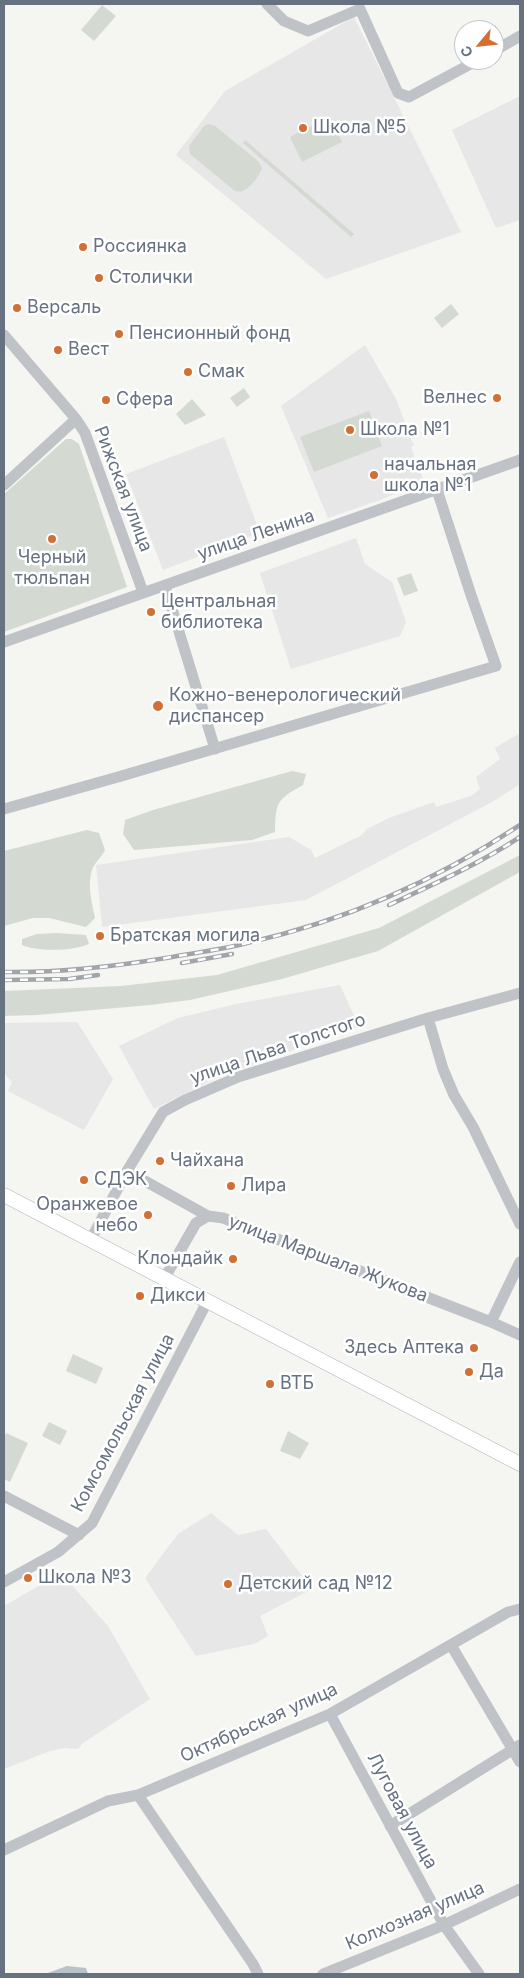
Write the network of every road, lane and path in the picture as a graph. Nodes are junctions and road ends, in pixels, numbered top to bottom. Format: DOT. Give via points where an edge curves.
graph roads {
  1 [pos="267,4"];
  2 [pos="520,36"];
  3 [pos="504,45"];
  4 [pos="459,70"];
  5 [pos="4,335"];
  6 [pos="76,419"];
  7 [pos="520,460"];
  8 [pos="4,485"];
  9 [pos="437,490"];
  10 [pos="165,586"];
  11 [pos="143,592"];
  12 [pos="4,642"];
  13 [pos="215,749"];
  14 [pos="4,808"];
  15 [pos="520,993"];
  16 [pos="428,1018"];
  17 [pos="127,1171"];
  18 [pos="4,1195"];
  19 [pos="208,1216"];
  20 [pos="520,1224"];
  21 [pos="90,1241"];
  22 [pos="520,1262"];
  23 [pos="164,1280"];
  24 [pos="207,1302"];
  25 [pos="491,1322"];
  26 [pos="520,1335"];
  27 [pos="520,1464"];
  28 [pos="4,1496"];
  29 [pos="79,1535"];
  30 [pos="4,1582"];
  31 [pos="520,1609"];
  32 [pos="451,1645"];
  33 [pos="330,1714"];
  34 [pos="517,1748"];
  35 [pos="520,1762"];
  36 [pos="138,1795"];
  37 [pos="390,1826"];
  38 [pos="4,1850"];
  39 [pos="520,1889"];
  40 [pos="444,1924"];
  41 [pos="258,1974"];
  42 [pos="323,1974"];
  43 [pos="480,1974"];
  1 -- 4 [label="street" via="284,21 308,31 360,9 398,93 409,97"];
  2 -- 3 [label="street"];
  5 -- 6 [label="street, Рижская улица"];
  6 -- 8 [label="street"];
  6 -- 11 [label="street, Рижская улица" via="85,433"];
  7 -- 9 [label="street, улица Ленина"];
  9 -- 10 [label="street, улица Ленина"];
  9 -- 13 [label="street" via="496,666"];
  10 -- 11 [label="street, улица Ленина"];
  10 -- 13 [label="street"];
  11 -- 12 [label="street, улица Ленина"];
  13 -- 14 [label="street"];
  15 -- 16 [label="street, улица Льва Толстого"];
  16 -- 17 [label="street, улица Льва Толстого" via="238,1077 185,1100 163,1112"];
  16 -- 20 [label="street" via="442,1069 454,1096"];
  17 -- 19 [label="street"];
  17 -- 21 [label="street, улица Льва Толстого"];
  18 -- 21 [label="main road"];
  19 -- 23 [label="street, улица Маршала Жукова" via="196,1223"];
  19 -- 25 [label="street, улица Маршала Жукова" via="223,1218"];
  21 -- 23 [label="main road"];
  22 -- 25 [label="street"];
  23 -- 24 [label="main road"];
  24 -- 27 [label="main road"];
  24 -- 29 [label="street, Комсомольская улица" via="92,1523"];
  25 -- 26 [label="street, улица Маршала Жукова"];
  28 -- 29 [label="street"];
  29 -- 30 [label="street, Комсомольская улица" via="58,1552"];
  31 -- 32 [label="street, Октябрьская улица" via="508,1612"];
  32 -- 33 [label="street, Октябрьская улица"];
  32 -- 34 [label="street"];
  33 -- 36 [label="street, Октябрьская улица"];
  33 -- 37 [label="street, Луговая улица"];
  34 -- 35 [label="street"];
  34 -- 37 [label="street"];
  36 -- 38 [label="street, Октябрьская улица" via="108,1801"];
  36 -- 41 [label="street"];
  37 -- 40 [label="street, Луговая улица"];
  39 -- 40 [label="street, Колхозная улица"];
  40 -- 42 [label="street, Колхозная улица"];
  40 -- 43 [label="street, Луговая улица"];
}
